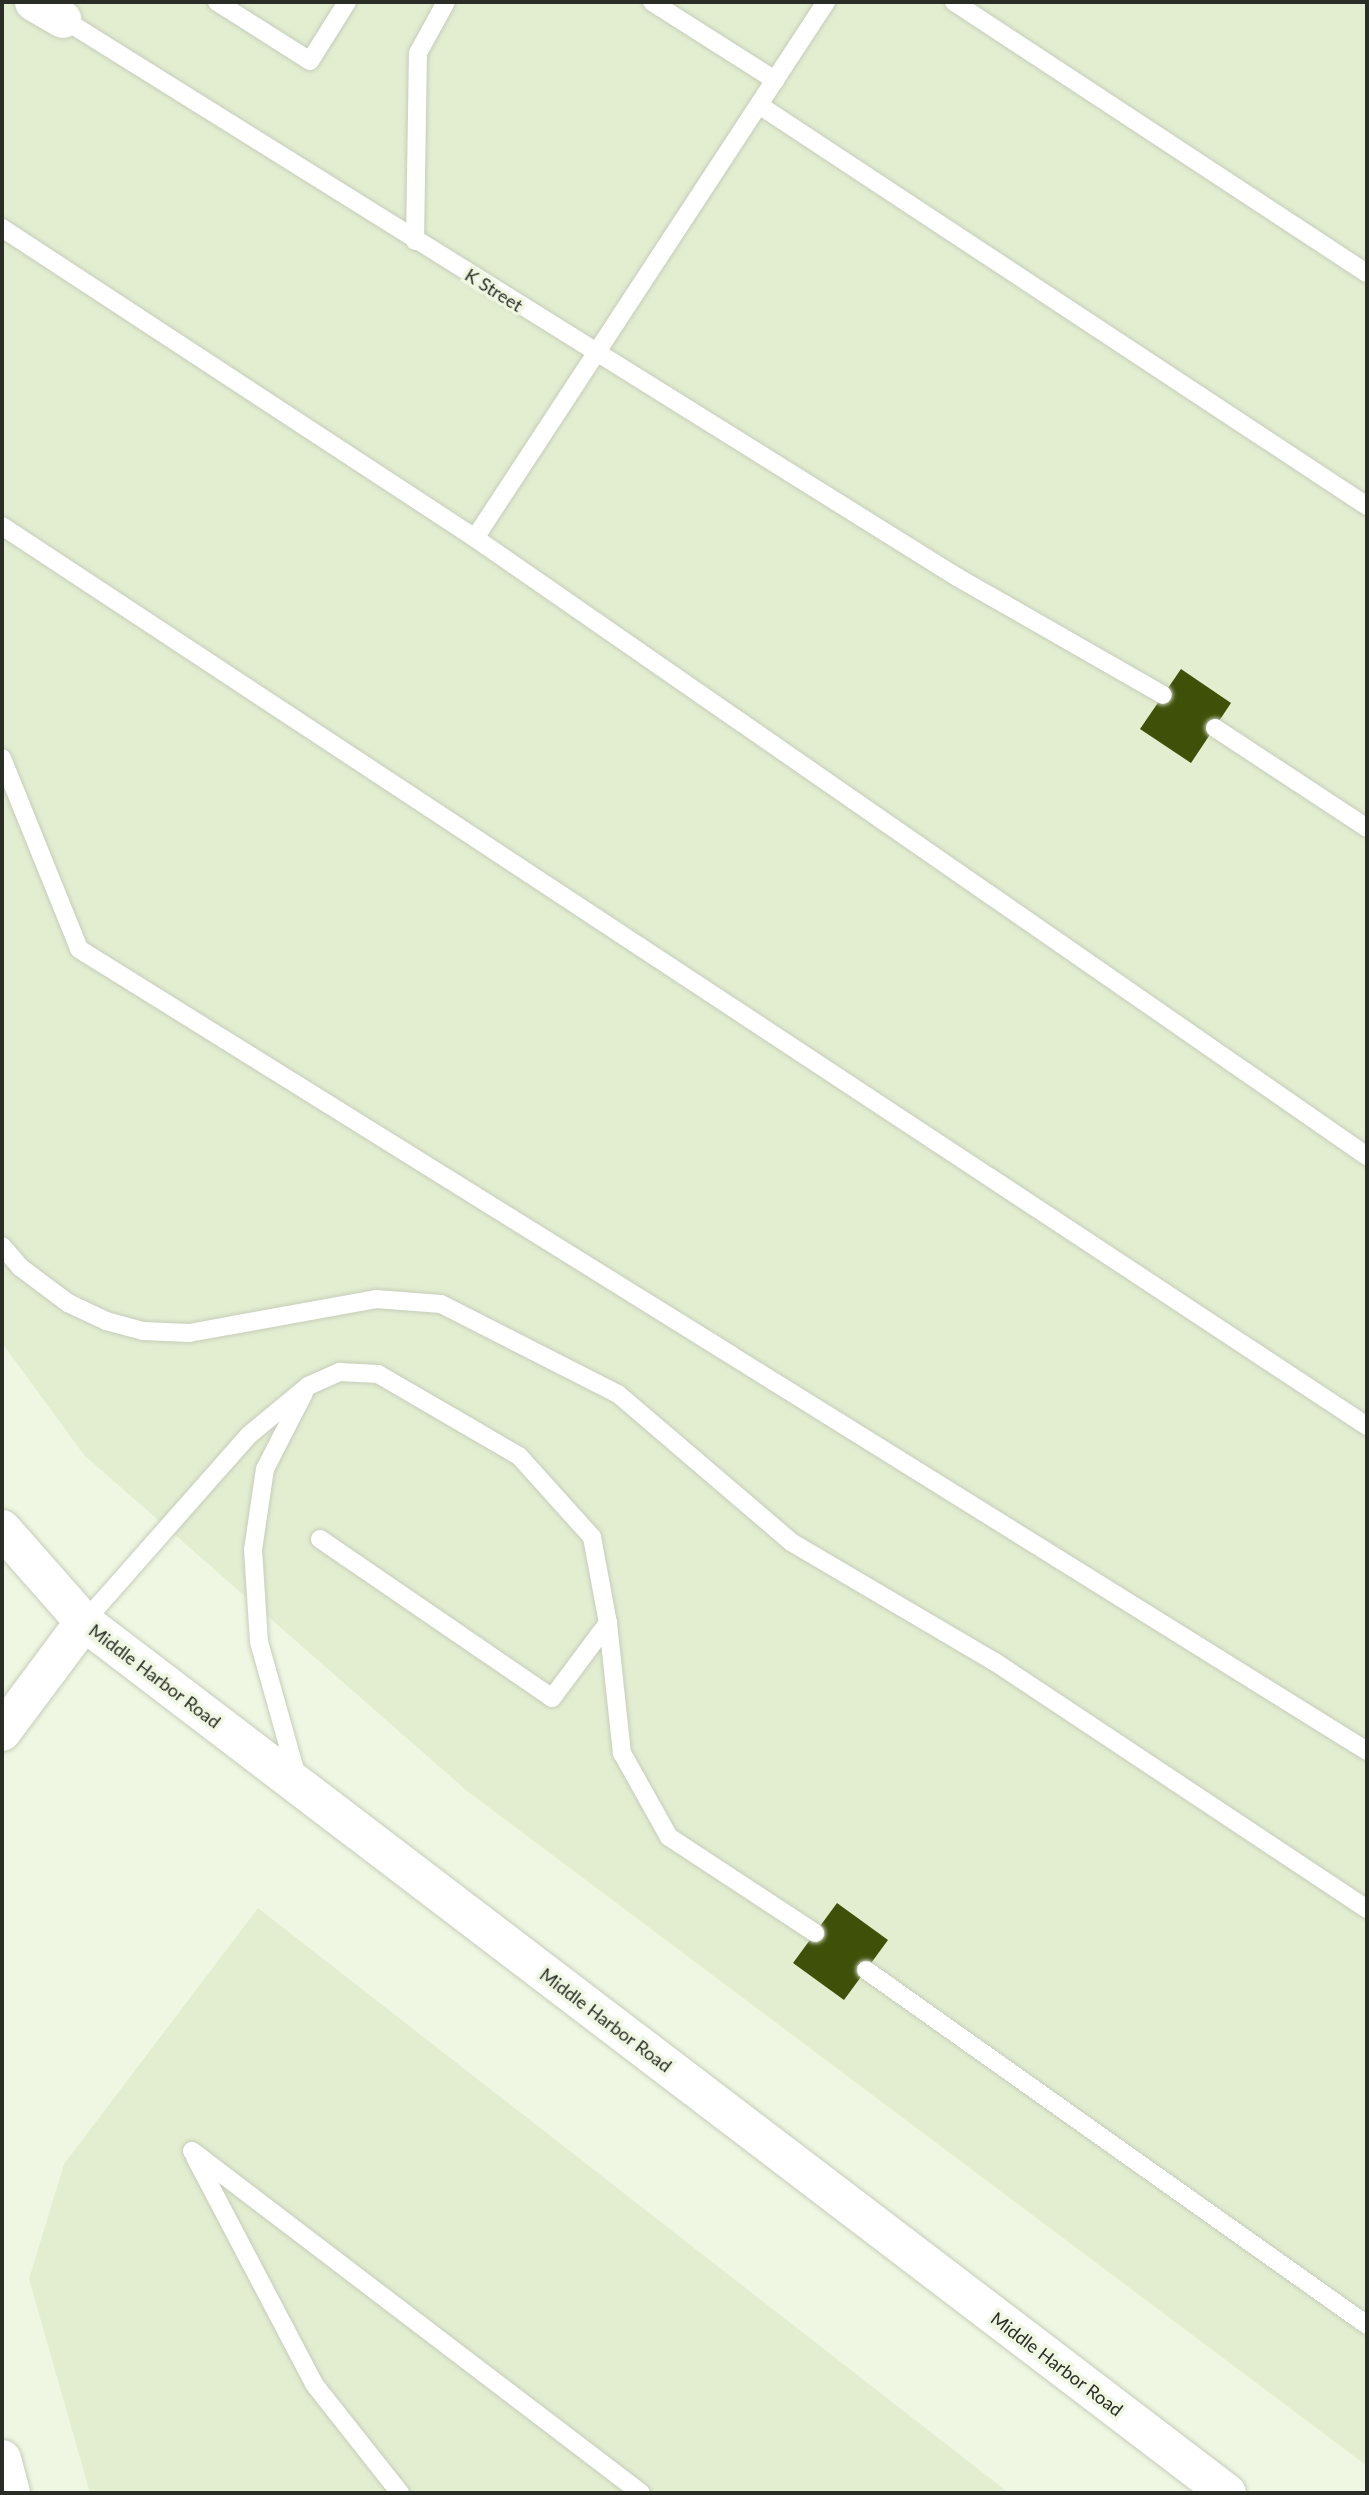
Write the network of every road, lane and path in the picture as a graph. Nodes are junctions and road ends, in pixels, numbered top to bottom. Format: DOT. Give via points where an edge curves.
graph roads {
  1 [pos="217,2"];
  2 [pos="347,2"];
  3 [pos="446,2"];
  4 [pos="652,2"];
  5 [pos="826,2"];
  6 [pos="954,2"];
  7 [pos="48,10"];
  8 [pos="775,80"];
  9 [pos="759,105"];
  10 [pos="2,228"];
  11 [pos="415,240"];
  12 [pos="1367,272"];
  13 [pos="595,354"];
  14 [pos="1367,506"];
  15 [pos="2,526"];
  16 [pos="475,538"];
  17 [pos="1163,695"];
  18 [pos="1215,727"];
  19 [pos="2,758"];
  20 [pos="1367,828"];
  21 [pos="1367,1156"];
  22 [pos="2,1246"];
  23 [pos="308,1386"];
  24 [pos="1367,1426"];
  25 [pos="2,1529"];
  26 [pos="320,1539"];
  27 [pos="84,1622"];
  28 [pos="608,1623"];
  29 [pos="2,1732"];
  30 [pos="1367,1751"];
  31 [pos="300,1787"];
  32 [pos="1367,1909"];
  33 [pos="815,1933"];
  34 [pos="866,1970"];
  35 [pos="1367,2325"];
  36 [pos="2,2459"];
  37 [pos="11,2493"];
  38 [pos="400,2493"];
  39 [pos="641,2493"];
  40 [pos="1227,2493"];
  1 -- 2 [label="lane" via="310,61"];
  3 -- 11 [label="lane" via="418,53"];
  4 -- 8 [label="lane"];
  5 -- 8 [label="lane"];
  6 -- 12 [label="lane"];
  7 -- 11 [label="lane, K Street"];
  8 -- 9 [label="lane"];
  9 -- 13 [label="lane"];
  9 -- 14 [label="lane"];
  10 -- 16 [label="lane"];
  11 -- 13 [label="lane, K Street"];
  13 -- 16 [label="lane"];
  13 -- 17 [label="lane, K Street" via="957,576"];
  15 -- 24 [label="lane"];
  16 -- 21 [label="lane"];
  18 -- 20 [label="lane"];
  19 -- 30 [label="lane" via="79,949"];
  22 -- 32 [label="lane" via="20,1268 68,1303 106,1321 143,1331 189,1334 376,1299 441,1304 618,1394 791,1542 995,1662"];
  23 -- 27 [label="lane" via="249,1435"];
  23 -- 28 [label="lane" via="340,1372 377,1374 519,1456 592,1537"];
  23 -- 31 [label="lane" via="265,1469 253,1550 259,1642"];
  25 -- 27 [label="main road, Middle Harbor Road"];
  26 -- 28 [label="lane" via="552,1698"];
  27 -- 29 [label="main road"];
  27 -- 31 [label="main road, Middle Harbor Road"];
  28 -- 33 [label="lane" via="622,1753 669,1837"];
  31 -- 40 [label="main road, Middle Harbor Road"];
  34 -- 35 [label="lane"];
  36 -- 37 [label="main road"];
  38 -- 39 [label="lane" via="314,2384 192,2151"];
}
